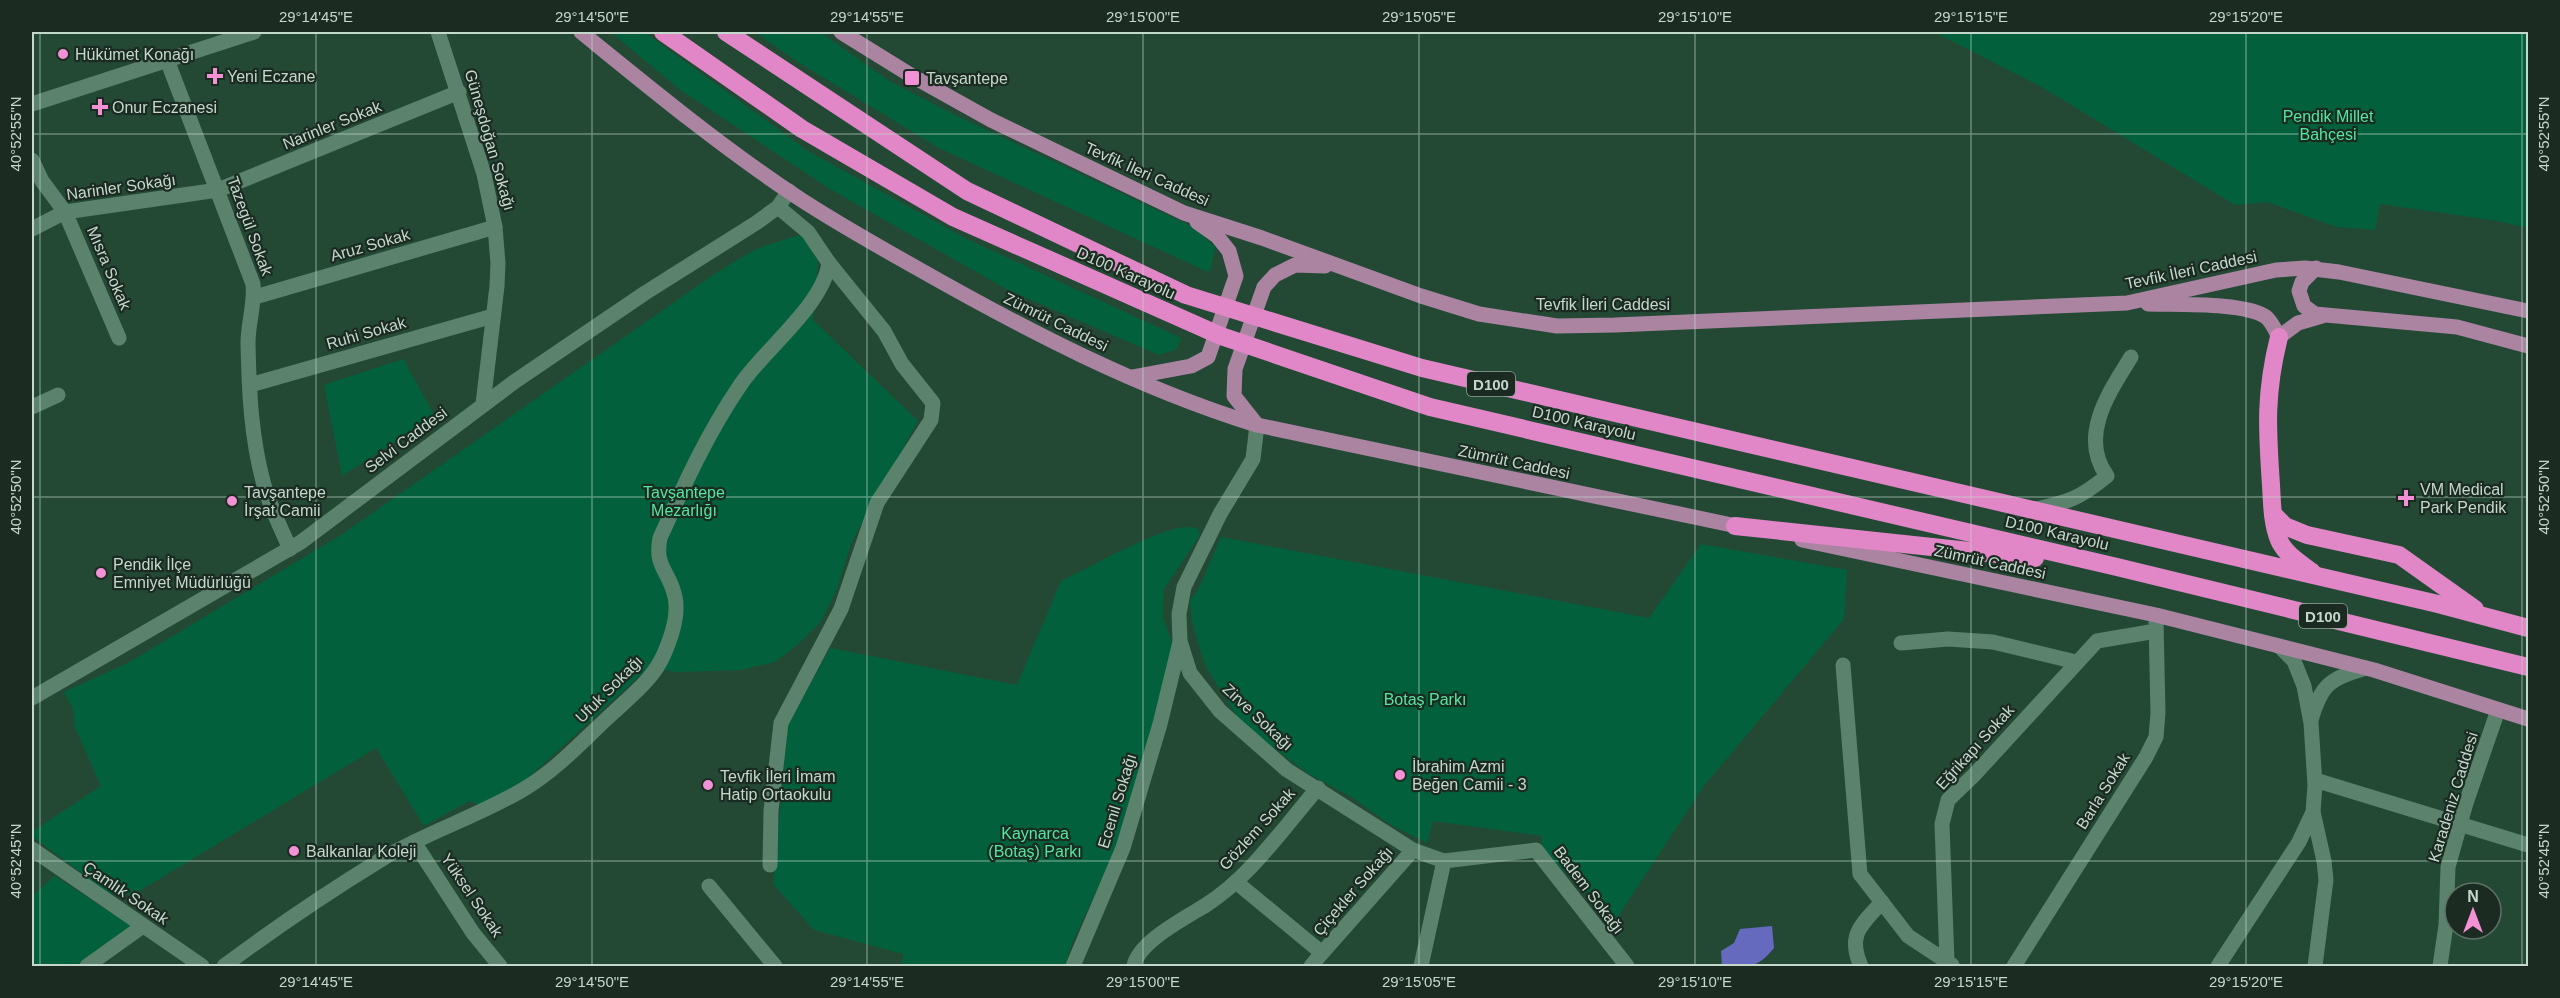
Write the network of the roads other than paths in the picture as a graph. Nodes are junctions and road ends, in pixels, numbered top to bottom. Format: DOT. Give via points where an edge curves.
graph roads {
  1 [pos="254,32"];
  2 [pos="438,32"];
  3 [pos="581,32"];
  4 [pos="663,32"];
  5 [pos="726,32"];
  6 [pos="841,32"];
  7 [pos="167,60"];
  8 [pos="459,92"];
  9 [pos="32,104"];
  10 [pos="32,160"];
  11 [pos="218,190"];
  12 [pos="789,191"];
  13 [pos="778,207"];
  14 [pos="65,212"];
  15 [pos="1184,213"];
  16 [pos="495,227"];
  17 [pos="32,229"];
  18 [pos="829,263"];
  19 [pos="1336,266"];
  20 [pos="2316,268"];
  21 [pos="255,297"];
  22 [pos="2127,303"];
  23 [pos="2529,311"];
  24 [pos="2327,315"];
  25 [pos="493,316"];
  26 [pos="2278,337"];
  27 [pos="119,338"];
  28 [pos="2529,346"];
  29 [pos="2131,357"];
  30 [pos="1129,377"];
  31 [pos="250,385"];
  32 [pos="58,395"];
  33 [pos="483,404"];
  34 [pos="32,407"];
  35 [pos="1257,425"];
  36 [pos="2033,510"];
  37 [pos="2273,514"];
  38 [pos="1735,526"];
  39 [pos="290,549"];
  40 [pos="2117,567"];
  41 [pos="2318,577"];
  42 [pos="2156,615"];
  43 [pos="2486,617"];
  44 [pos="2529,628"];
  45 [pos="2156,631"];
  46 [pos="1180,641"];
  47 [pos="1902,643"];
  48 [pos="2279,646"];
  49 [pos="2076,662"];
  50 [pos="1843,665"];
  51 [pos="2529,667"];
  52 [pos="2366,668"];
  53 [pos="32,698"];
  54 [pos="2498,710"];
  55 [pos="2529,719"];
  56 [pos="2310,723"];
  57 [pos="2315,780"];
  58 [pos="1317,788"];
  59 [pos="2313,812"];
  60 [pos="2460,824"];
  61 [pos="414,842"];
  62 [pos="2529,845"];
  63 [pos="32,849"];
  64 [pos="1413,850"];
  65 [pos="1444,861"];
  66 [pos="770,865"];
  67 [pos="1236,882"];
  68 [pos="709,886"];
  69 [pos="1882,902"];
  70 [pos="143,926"];
  71 [pos="1322,953"];
  72 [pos="1135,962"];
  73 [pos="1951,964"];
  74 [pos="87,966"];
  75 [pos="202,966"];
  76 [pos="224,966"];
  77 [pos="500,966"];
  78 [pos="775,966"];
  79 [pos="1073,966"];
  80 [pos="1311,966"];
  81 [pos="1420,966"];
  82 [pos="1627,966"];
  83 [pos="1861,966"];
  84 [pos="2014,966"];
  85 [pos="2219,966"];
  86 [pos="2315,966"];
  87 [pos="2440,966"];
  1 -- 7 [label="street"];
  2 -- 8 [label="street, Güneşdoğan Sokağı"];
  3 -- 12 [label="main road, Zümrüt Caddesi" via="695,124"];
  4 -- 40 [label="highway, D100 Karayolu / D100" via="802,129 953,217 1221,336 1430,407"];
  5 -- 36 [label="highway, D100 Karayolu / D100" via="967,191 1186,295 1422,368"];
  6 -- 15 [label="main road, Tevfik İleri Caddesi" via="991,120"];
  7 -- 9 [label="street"];
  7 -- 11 [label="street, Tazegül Sokak"];
  8 -- 11 [label="street, Narinler Sokak"];
  8 -- 16 [label="street, Güneşdoğan Sokağı" via="484,174"];
  10 -- 14 [label="street, Mısra Sokak"];
  11 -- 14 [label="street, Narinler Sokağı"];
  11 -- 21 [label="street, Tazegül Sokak"];
  12 -- 13 [label="street, Selvi Caddesi"];
  12 -- 30 [label="main road, Zümrüt Caddesi" via="987,308"];
  13 -- 18 [label="street" via="808,232"];
  13 -- 33 [label="street, Selvi Caddesi"];
  14 -- 17 [label="street, Narinler Sokağı"];
  14 -- 27 [label="street, Mısra Sokak"];
  15 -- 19 [label="main road, Tevfik İleri Caddesi"];
  15 -- 30 [label="main road" via="1217,236 1229,251 1236,276 1208,357 1191,366"];
  16 -- 21 [label="street, Aruz Sokak"];
  16 -- 25 [label="street, Güneşdoğan Sokağı" via="498,263"];
  18 -- 61 [label="street, Ufuk Sokağı" via="827,275 804,311 742,382 710,435 660,538 657,554 675,597 675,618 664,656 648,679 551,770 527,787 487,810"];
  18 -- 66 [label="street" via="884,331 902,364 933,403 930,420 877,502 841,609 781,723 771,811"];
  19 -- 22 [label="main road, Tevfik İleri Caddesi" via="1479,314 1557,326"];
  19 -- 35 [label="main road" via="1295,265 1275,275 1264,288 1235,369 1234,396"];
  20 -- 22 [label="main road, Tevfik İleri Caddesi" via="2276,270"];
  20 -- 23 [label="main road, Tevfik İleri Caddesi"];
  20 -- 24 [label="main road" via="2302,282 2300,299 2309,312"];
  21 -- 31 [label="street, Tazegül Sokak" via="248,341"];
  22 -- 26 [label="main road" via="2238,308 2266,317"];
  24 -- 26 [label="main road" via="2298,323"];
  24 -- 28 [label="main road" via="2457,327"];
  25 -- 31 [label="street, Ruhi Sokak"];
  25 -- 33 [label="street, Güneşdoğan Sokağı"];
  26 -- 37 [label="highway" via="2266,424"];
  29 -- 36 [label="street" via="2101,408 2097,456 2107,476 2069,502"];
  30 -- 35 [label="main road, Zümrüt Caddesi"];
  31 -- 39 [label="street, Tazegül Sokak" via="255,449 265,487"];
  32 -- 34 [label="street"];
  33 -- 39 [label="street, Selvi Caddesi"];
  35 -- 38 [label="main road, Zümrüt Caddesi"];
  35 -- 46 [label="street, Zirve Sokağı" via="1253,459 1184,587"];
  36 -- 41 [label="highway, D100 Karayolu / D100"];
  37 -- 41 [label="highway" via="2284,549"];
  37 -- 43 [label="highway" via="2286,526 2307,535 2399,555"];
  38 -- 40 [label="highway"];
  38 -- 42 [label="main road, Zümrüt Caddesi"];
  39 -- 53 [label="street, Selvi Caddesi"];
  40 -- 51 [label="highway, D100 Karayolu / D100"];
  41 -- 43 [label="highway, D100 Karayolu / D100"];
  42 -- 45 [label="street, Barla Sokak"];
  42 -- 48 [label="main road, Zümrüt Caddesi"];
  43 -- 44 [label="highway, D100 Karayolu / D100"];
  45 -- 49 [label="street, Eğrikapı Sokak" via="2097,641"];
  45 -- 84 [label="street, Barla Sokak" via="2156,737"];
  46 -- 58 [label="street, Zirve Sokağı" via="1190,673 1220,711 1287,770"];
  46 -- 79 [label="street, Ecenil Sokağı" via="1123,848"];
  47 -- 49 [label="street" via="1948,639 1993,642"];
  48 -- 52 [label="main road, Zümrüt Caddesi"];
  48 -- 56 [label="street" via="2300,672"];
  49 -- 73 [label="street, Eğrikapı Sokak" via="1948,800 1942,824"];
  50 -- 69 [label="street" via="1860,874"];
  52 -- 54 [label="main road, Zümrüt Caddesi"];
  52 -- 56 [label="street" via="2341,676 2320,692"];
  54 -- 55 [label="main road, Zümrüt Caddesi"];
  54 -- 60 [label="street, Karadeniz Caddesi"];
  56 -- 57 [label="street"];
  57 -- 59 [label="street"];
  57 -- 60 [label="street"];
  58 -- 64 [label="street, Zirve Sokağı"];
  58 -- 67 [label="street, Gözlem Sokak"];
  59 -- 85 [label="street" via="2299,842"];
  59 -- 86 [label="street" via="2326,879"];
  60 -- 62 [label="street"];
  60 -- 87 [label="street, Karadeniz Caddesi" via="2448,867"];
  61 -- 76 [label="street, Ufuk Sokağı" via="284,921"];
  61 -- 77 [label="street, Yüksel Sokak" via="473,933"];
  63 -- 70 [label="street, Çamlık Sokak"];
  64 -- 65 [label="street, Zirve Sokağı"];
  64 -- 71 [label="street, Çiçekler Sokağı"];
  65 -- 81 [label="street"];
  65 -- 82 [label="street, Badem Sokağı" via="1536,850"];
  67 -- 71 [label="street, Çiçekler Sokağı"];
  67 -- 72 [label="street, Gözlem Sokak" via="1157,937"];
  68 -- 78 [label="street"];
  69 -- 73 [label="street" via="1908,936"];
  69 -- 83 [label="street" via="1857,930 1855,952"];
  70 -- 74 [label="street"];
  70 -- 75 [label="street, Çamlık Sokak"];
  71 -- 80 [label="street"];
}
